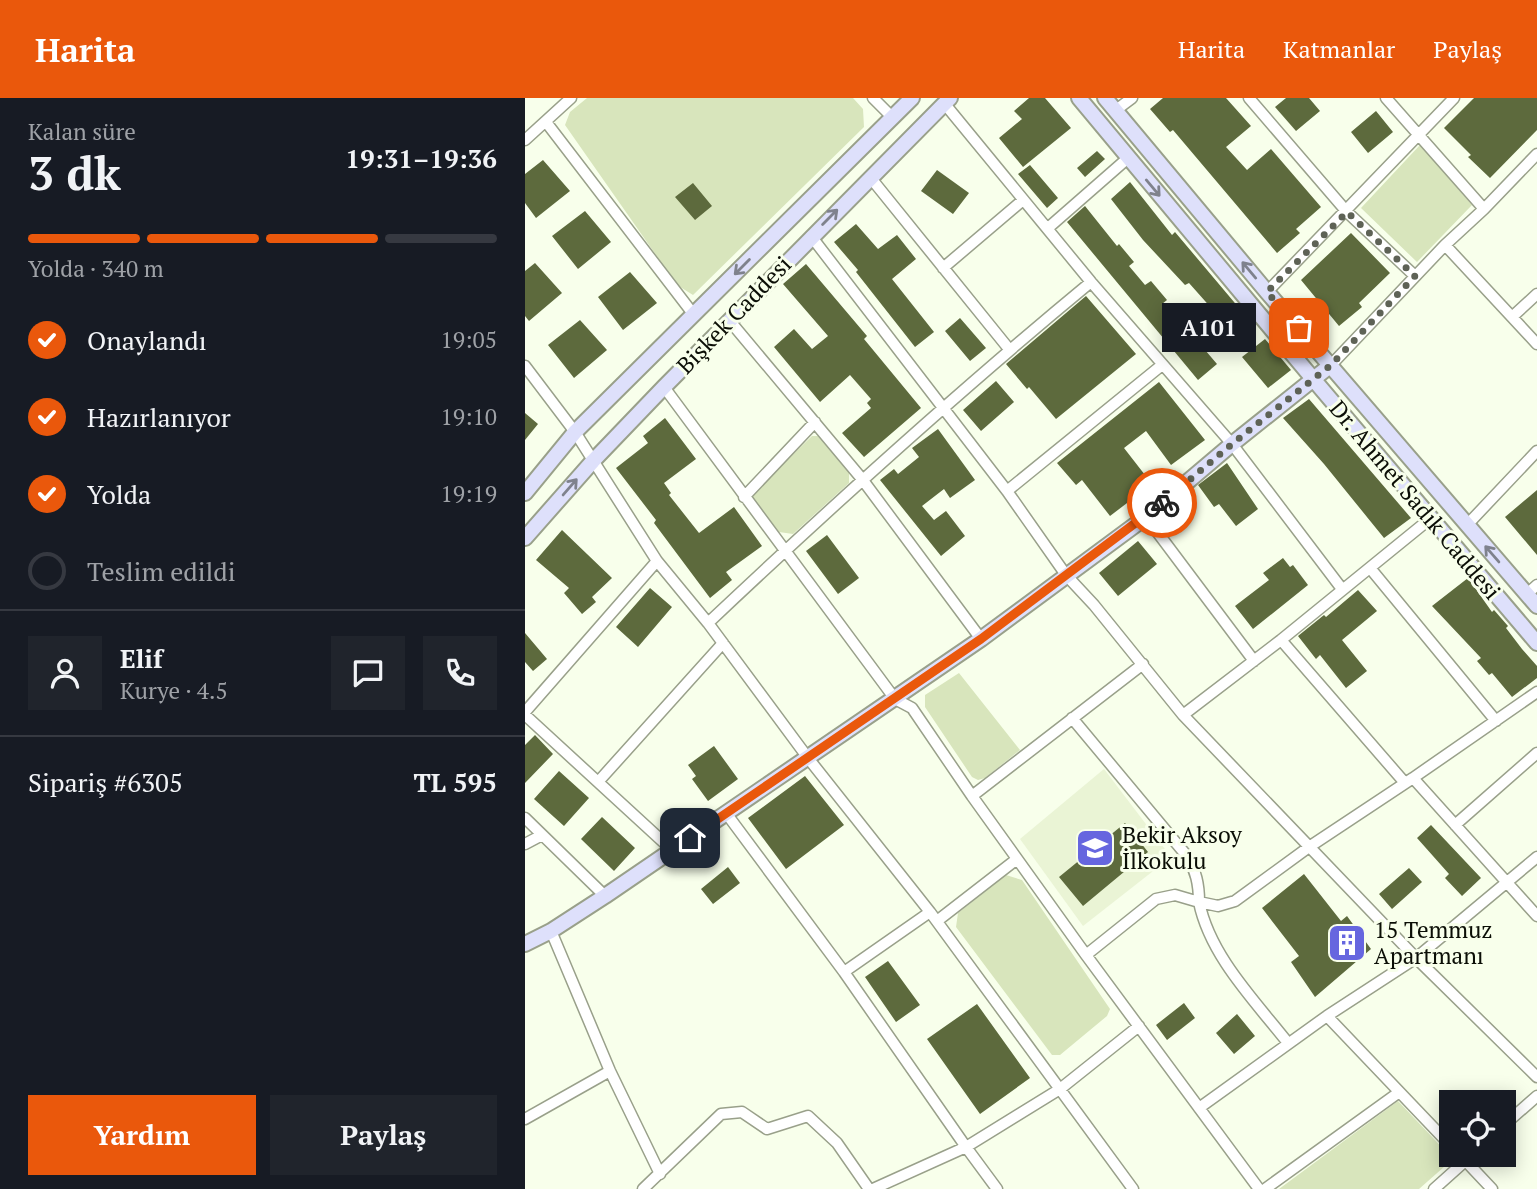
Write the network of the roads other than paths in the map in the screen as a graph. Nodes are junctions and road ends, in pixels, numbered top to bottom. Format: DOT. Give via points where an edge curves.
graph roads {
  1 [pos="571,98"];
  2 [pos="873,98"];
  3 [pos="912,98"];
  4 [pos="1079,98"];
  5 [pos="1105,98"];
  6 [pos="1132,98"];
  7 [pos="1249,98"];
  8 [pos="1386,98"];
  9 [pos="1454,98"];
  10 [pos="947,101"];
  11 [pos="1116,110"];
  12 [pos="892,117"];
  13 [pos="546,122"];
  14 [pos="1419,136"];
  15 [pos="525,141"];
  16 [pos="1537,155"];
  17 [pos="1128,158"];
  18 [pos="870,177"];
  19 [pos="1023,200"];
  20 [pos="1484,209"];
  21 [pos="1347,212"];
  22 [pos="1048,228"];
  23 [pos="811,236"];
  24 [pos="1445,245"];
  25 [pos="943,268"];
  26 [pos="1415,276"];
  27 [pos="1091,282"];
  28 [pos="1267,292"];
  29 [pos="1537,294"];
  30 [pos="694,315"];
  31 [pos="1512,317"];
  32 [pos="729,320"];
  33 [pos="1537,344"];
  34 [pos="1009,349"];
  35 [pos="1162,365"];
  36 [pos="1331,365"];
  37 [pos="525,366"];
  38 [pos="1314,380"];
  39 [pos="663,387"];
  40 [pos="943,410"];
  41 [pos="815,422"];
  42 [pos="575,432"];
  43 [pos="1232,444"];
  44 [pos="1537,451"];
  45 [pos="593,461"];
  46 [pos="862,479"];
  47 [pos="1007,491"];
  48 [pos="525,493"];
  49 [pos="744,497"];
  50 [pos="1146,517"];
  51 [pos="1431,518"];
  52 [pos="1467,525"];
  53 [pos="525,538"];
  54 [pos="784,551"];
  55 [pos="657,561"];
  56 [pos="1370,568"];
  57 [pos="1066,575"];
  58 [pos="1342,589"];
  59 [pos="1532,590"];
  60 [pos="1537,606"];
  61 [pos="708,623"];
  62 [pos="981,639"];
  63 [pos="1281,640"];
  64 [pos="723,643"];
  65 [pos="1537,643"];
  66 [pos="1254,660"];
  67 [pos="1143,664"];
  68 [pos="1537,692"];
  69 [pos="895,699"];
  70 [pos="525,713"];
  71 [pos="1182,715"];
  72 [pos="1072,718"];
  73 [pos="1496,721"];
  74 [pos="1537,753"];
  75 [pos="808,758"];
  76 [pos="1409,780"];
  77 [pos="598,782"];
  78 [pos="972,796"];
  79 [pos="726,814"];
  80 [pos="525,818"];
  81 [pos="1455,825"];
  82 [pos="542,835"];
  83 [pos="525,844"];
  84 [pos="1309,847"];
  85 [pos="672,850"];
  86 [pos="1537,857"];
  87 [pos="1017,859"];
  88 [pos="1507,884"];
  89 [pos="605,896"];
  90 [pos="1199,902"];
  91 [pos="930,912"];
  92 [pos="1537,916"];
  93 [pos="937,921"];
  94 [pos="551,931"];
  95 [pos="525,944"];
  96 [pos="1086,955"];
  97 [pos="1416,958"];
  98 [pos="844,972"];
  99 [pos="1327,1016"];
  100 [pos="1139,1027"];
  101 [pos="1288,1043"];
  102 [pos="610,1071"];
  103 [pos="1537,1077"];
  104 [pos="1060,1089"];
  105 [pos="1398,1093"];
  106 [pos="1537,1096"];
  107 [pos="1199,1108"];
  108 [pos="1516,1115"];
  109 [pos="525,1119"];
  110 [pos="1439,1134"];
  111 [pos="966,1147"];
  112 [pos="1455,1167"];
  113 [pos="1473,1167"];
  114 [pos="660,1174"];
  115 [pos="648,1187"];
  116 [pos="871,1189"];
  117 [pos="997,1189"];
  118 [pos="1133,1189"];
  119 [pos="1259,1189"];
  120 [pos="1265,1189"];
  121 [pos="1434,1189"];
  122 [pos="1492,1189"];
  1 -- 13 [label="street"];
  2 -- 12 [label="street"];
  3 -- 12 [label="street, Bişkek Caddesi"];
  4 -- 17 [label="street, Dr. Ahmet Sadık Caddesi"];
  5 -- 11 [label="street, Dr. Ahmet Sadık Caddesi"];
  6 -- 11 [label="street"];
  7 -- 21 [label="street"];
  8 -- 14 [label="street"];
  9 -- 14 [label="street"];
  10 -- 18 [label="street, Bişkek Caddesi"];
  10 -- 19 [label="street"];
  28 -- 11 [label="street, Dr. Ahmet Sadık Caddesi, one-way"];
  12 -- 30 [label="street, Bişkek Caddesi, one-way"];
  13 -- 15 [label="street"];
  13 -- 30 [label="street"];
  14 -- 20 [label="street"];
  14 -- 21 [label="street"];
  16 -- 20 [label="street"];
  17 -- 22 [label="street"];
  17 -- 38 [label="street, Dr. Ahmet Sadık Caddesi, one-way"];
  23 -- 18 [label="street, Bişkek Caddesi, one-way"];
  18 -- 25 [label="street"];
  19 -- 22 [label="street"];
  19 -- 25 [label="street"];
  20 -- 24 [label="street"];
  21 -- 26 [label="street"];
  21 -- 28 [label="street"];
  22 -- 27 [label="street"];
  23 -- 32 [label="street, Bişkek Caddesi"];
  23 -- 40 [label="street"];
  24 -- 26 [label="street"];
  24 -- 31 [label="street"];
  25 -- 34 [label="street"];
  26 -- 36 [label="street"];
  27 -- 34 [label="street"];
  27 -- 35 [label="street"];
  28 -- 36 [label="street, Dr. Ahmet Sadık Caddesi"];
  29 -- 31 [label="street"];
  30 -- 42 [label="street, Bişkek Caddesi"];
  31 -- 33 [label="street"];
  32 -- 39 [label="street, Bişkek Caddesi"];
  32 -- 41 [label="street"];
  34 -- 40 [label="street"];
  35 -- 43 [label="street"];
  35 -- 47 [label="street"];
  36 -- 38 [label="street"];
  36 -- 52 [label="street, Dr. Ahmet Sadık Caddesi"];
  37 -- 42 [label="street"];
  38 -- 43 [label="street"];
  38 -- 51 [label="street, Dr. Ahmet Sadık Caddesi"];
  39 -- 45 [label="street, Bişkek Caddesi"];
  39 -- 49 [label="street"];
  40 -- 46 [label="street"];
  40 -- 47 [label="street"];
  41 -- 46 [label="street"];
  41 -- 49 [label="street"];
  42 -- 45 [label="street"];
  42 -- 48 [label="street, Bişkek Caddesi"];
  43 -- 50 [label="street"];
  43 -- 58 [label="street"];
  44 -- 52 [label="street"];
  53 -- 45 [label="street, Bişkek Caddesi, one-way"];
  45 -- 55 [label="street"];
  46 -- 54 [label="street"];
  46 -- 62 [label="street"];
  47 -- 57 [label="street"];
  49 -- 54 [label="street"];
  50 -- 57 [label="street"];
  50 -- 66 [label="street"];
  51 -- 56 [label="street"];
  51 -- 65 [label="street, Dr. Ahmet Sadık Caddesi"];
  59 -- 52 [label="street, Dr. Ahmet Sadık Caddesi, one-way"];
  54 -- 61 [label="street"];
  54 -- 69 [label="street"];
  55 -- 61 [label="street"];
  55 -- 70 [label="street"];
  56 -- 58 [label="street"];
  56 -- 73 [label="street"];
  57 -- 62 [label="street"];
  57 -- 67 [label="street"];
  58 -- 63 [label="street"];
  59 -- 60 [label="street, Dr. Ahmet Sadık Caddesi"];
  61 -- 64 [label="street"];
  62 -- 69 [label="street"];
  63 -- 66 [label="street"];
  63 -- 76 [label="street"];
  64 -- 75 [label="street"];
  64 -- 77 [label="street"];
  66 -- 71 [label="street"];
  67 -- 71 [label="street"];
  67 -- 72 [label="street"];
  68 -- 73 [label="street"];
  69 -- 75 [label="street"];
  69 -- 78 [label="street" via="912,708"];
  70 -- 77 [label="street"];
  71 -- 84 [label="street"];
  72 -- 78 [label="street"];
  72 -- 90 [label="street" via="1187,856 1197,877"];
  73 -- 76 [label="street"];
  74 -- 81 [label="street"];
  75 -- 79 [label="street"];
  75 -- 91 [label="street"];
  76 -- 81 [label="street"];
  76 -- 84 [label="street"];
  77 -- 85 [label="street"];
  78 -- 87 [label="street"];
  79 -- 85 [label="street"];
  79 -- 98 [label="street"];
  80 -- 82 [label="street"];
  81 -- 88 [label="street"];
  82 -- 83 [label="street"];
  82 -- 89 [label="street"];
  84 -- 90 [label="street" via="1235,901 1218,906"];
  84 -- 97 [label="street"];
  85 -- 89 [label="street"];
  86 -- 88 [label="street"];
  87 -- 93 [label="street"];
  87 -- 96 [label="street"];
  88 -- 92 [label="street"];
  88 -- 97 [label="street"];
  89 -- 94 [label="street"];
  90 -- 96 [label="street" via="1175,895 1156,899"];
  90 -- 101 [label="street" via="1206,927 1226,963"];
  91 -- 93 [label="street"];
  91 -- 98 [label="street"];
  93 -- 104 [label="street"];
  94 -- 95 [label="street"];
  94 -- 102 [label="street"];
  96 -- 100 [label="street"];
  97 -- 99 [label="street"];
  97 -- 103 [label="street"];
  98 -- 111 [label="street"];
  99 -- 101 [label="street"];
  99 -- 105 [label="street"];
  100 -- 104 [label="street"];
  100 -- 107 [label="street"];
  101 -- 107 [label="street"];
  102 -- 109 [label="street"];
  102 -- 114 [label="street"];
  104 -- 111 [label="street"];
  104 -- 118 [label="street"];
  105 -- 110 [label="street"];
  105 -- 120 [label="street"];
  106 -- 108 [label="street"];
  107 -- 119 [label="street"];
  111 -- 116 [label="street"];
  111 -- 117 [label="street"];
  112 -- 121 [label="street"];
  113 -- 122 [label="street"];
  114 -- 115 [label="street"];
  114 -- 116 [label="street" via="720,1114 741,1112 767,1129 808,1116 837,1143"];
}
